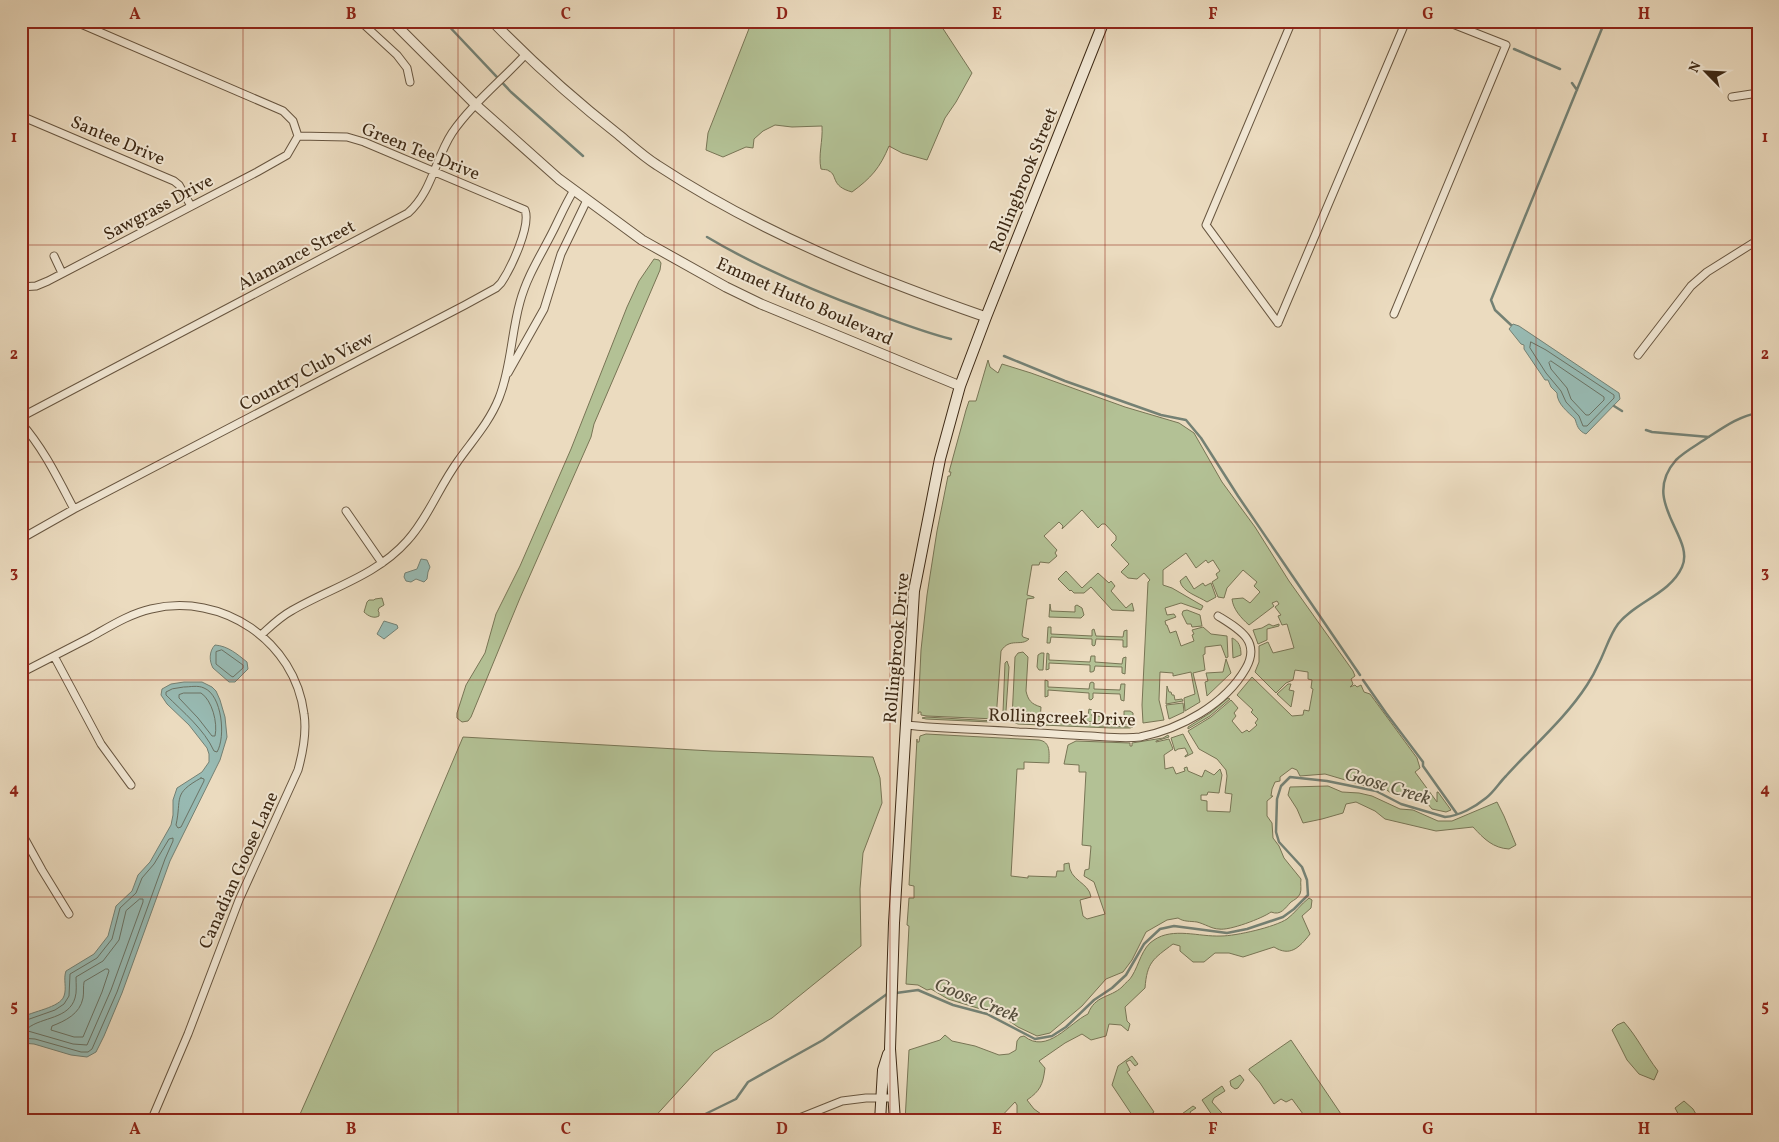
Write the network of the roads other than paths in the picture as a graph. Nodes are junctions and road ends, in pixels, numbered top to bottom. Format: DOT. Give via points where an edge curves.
graph roads {
  1 [pos="74,21"];
  2 [pos="360,21"];
  3 [pos="392,21"];
  4 [pos="492,21"];
  5 [pos="1104,21"];
  6 [pos="1292,21"];
  7 [pos="1406,21"];
  8 [pos="1445,21"];
  9 [pos="525,55"];
  10 [pos="410,82"];
  11 [pos="1758,93"];
  12 [pos="1732,97"];
  13 [pos="476,106"];
  14 [pos="21,116"];
  15 [pos="298,136"];
  16 [pos="434,171"];
  17 [pos="574,190"];
  18 [pos="491,195"];
  19 [pos="586,200"];
  20 [pos="191,206"];
  21 [pos="1758,240"];
  22 [pos="54,256"];
  23 [pos="62,273"];
  24 [pos="21,286"];
  25 [pos="1394,314"];
  26 [pos="986,317"];
  27 [pos="973,351"];
  28 [pos="1638,354"];
  29 [pos="505,377"];
  30 [pos="960,386"];
  31 [pos="21,417"];
  32 [pos="21,423"];
  33 [pos="74,509"];
  34 [pos="346,511"];
  35 [pos="21,539"];
  36 [pos="382,563"];
  37 [pos="1218,616"];
  38 [pos="262,634"];
  39 [pos="54,656"];
  40 [pos="21,673"];
  41 [pos="906,725"];
  42 [pos="131,785"];
  43 [pos="21,832"];
  44 [pos="69,914"];
  45 [pos="890,1049"];
  46 [pos="881,1098"];
  47 [pos="894,1098"];
  48 [pos="21,1119"];
  49 [pos="28,1121"];
  50 [pos="151,1121"];
  51 [pos="792,1121"];
  52 [pos="880,1121"];
  53 [pos="895,1121"];
  1 -- 15 [label="street" via="283,111 293,121"];
  2 -- 10 [label="street" via="407,68"];
  3 -- 13 [label="street, Emmet Hutto Boulevard"];
  4 -- 9 [label="street"];
  5 -- 26 [label="main road, Rollingbrook Street"];
  6 -- 7 [label="street" via="1206,225 1278,323"];
  8 -- 25 [label="street" via="1506,45"];
  9 -- 13 [label="street, Alamance Street"];
  9 -- 26 [label="street" via="584,108 656,165 744,217 844,265"];
  11 -- 12 [label="street"];
  13 -- 16 [label="street, Alamance Street" via="452,132"];
  13 -- 17 [label="street, Emmet Hutto Boulevard"];
  14 -- 20 [label="street, Santee Drive" via="174,181"];
  15 -- 16 [label="street, Green Tee Drive" via="347,137"];
  15 -- 20 [label="street, Sawgrass Drive" via="288,155"];
  16 -- 18 [label="street, Green Tee Drive"];
  16 -- 31 [label="street, Alamance Street" via="420,200 408,213"];
  17 -- 19 [label="street, Emmet Hutto Boulevard"];
  17 -- 29 [label="street" via="525,284"];
  18 -- 33 [label="street, Country Club View" via="525,210 527,216 513,259 496,288"];
  19 -- 29 [label="street" via="561,254 544,309"];
  19 -- 30 [label="street, Emmet Hutto Boulevard" via="642,240 726,287"];
  20 -- 23 [label="street, Sawgrass Drive"];
  21 -- 28 [label="street" via="1691,286"];
  22 -- 23 [label="street"];
  23 -- 24 [label="street, Sawgrass Drive" via="36,286"];
  26 -- 27 [label="main road, Rollingbrook Street"];
  27 -- 30 [label="main road, Rollingbrook Drive"];
  29 -- 36 [label="street" via="495,408 485,425 458,461 416,529"];
  30 -- 41 [label="main road, Rollingbrook Drive" via="940,458 914,592"];
  32 -- 33 [label="street" via="33,436"];
  33 -- 35 [label="street, Country Club View"];
  34 -- 36 [label="street"];
  36 -- 38 [label="street" via="290,611"];
  37 -- 41 [label="street, Rollingcreek Drive" via="1244,634 1250,643 1249,663 1214,704 1189,720 1163,730 1141,737 1106,737"];
  38 -- 39 [label="street, Canadian Goose Lane" via="224,613 196,606 168,606 132,616"];
  38 -- 50 [label="street, Canadian Goose Lane" via="290,671 302,699 304,750 295,779 239,900"];
  39 -- 40 [label="street, Canadian Goose Lane"];
  39 -- 42 [label="street" via="101,744"];
  41 -- 45 [label="main road, Rollingbrook Drive"];
  43 -- 44 [label="street"];
  45 -- 46 [label="main road" via="883,1070"];
  45 -- 47 [label="main road"];
  46 -- 47 [label="street"];
  46 -- 51 [label="street" via="842,1101"];
  46 -- 52 [label="main road"];
  47 -- 53 [label="main road"];
  48 -- 49 [label="street"];
}
